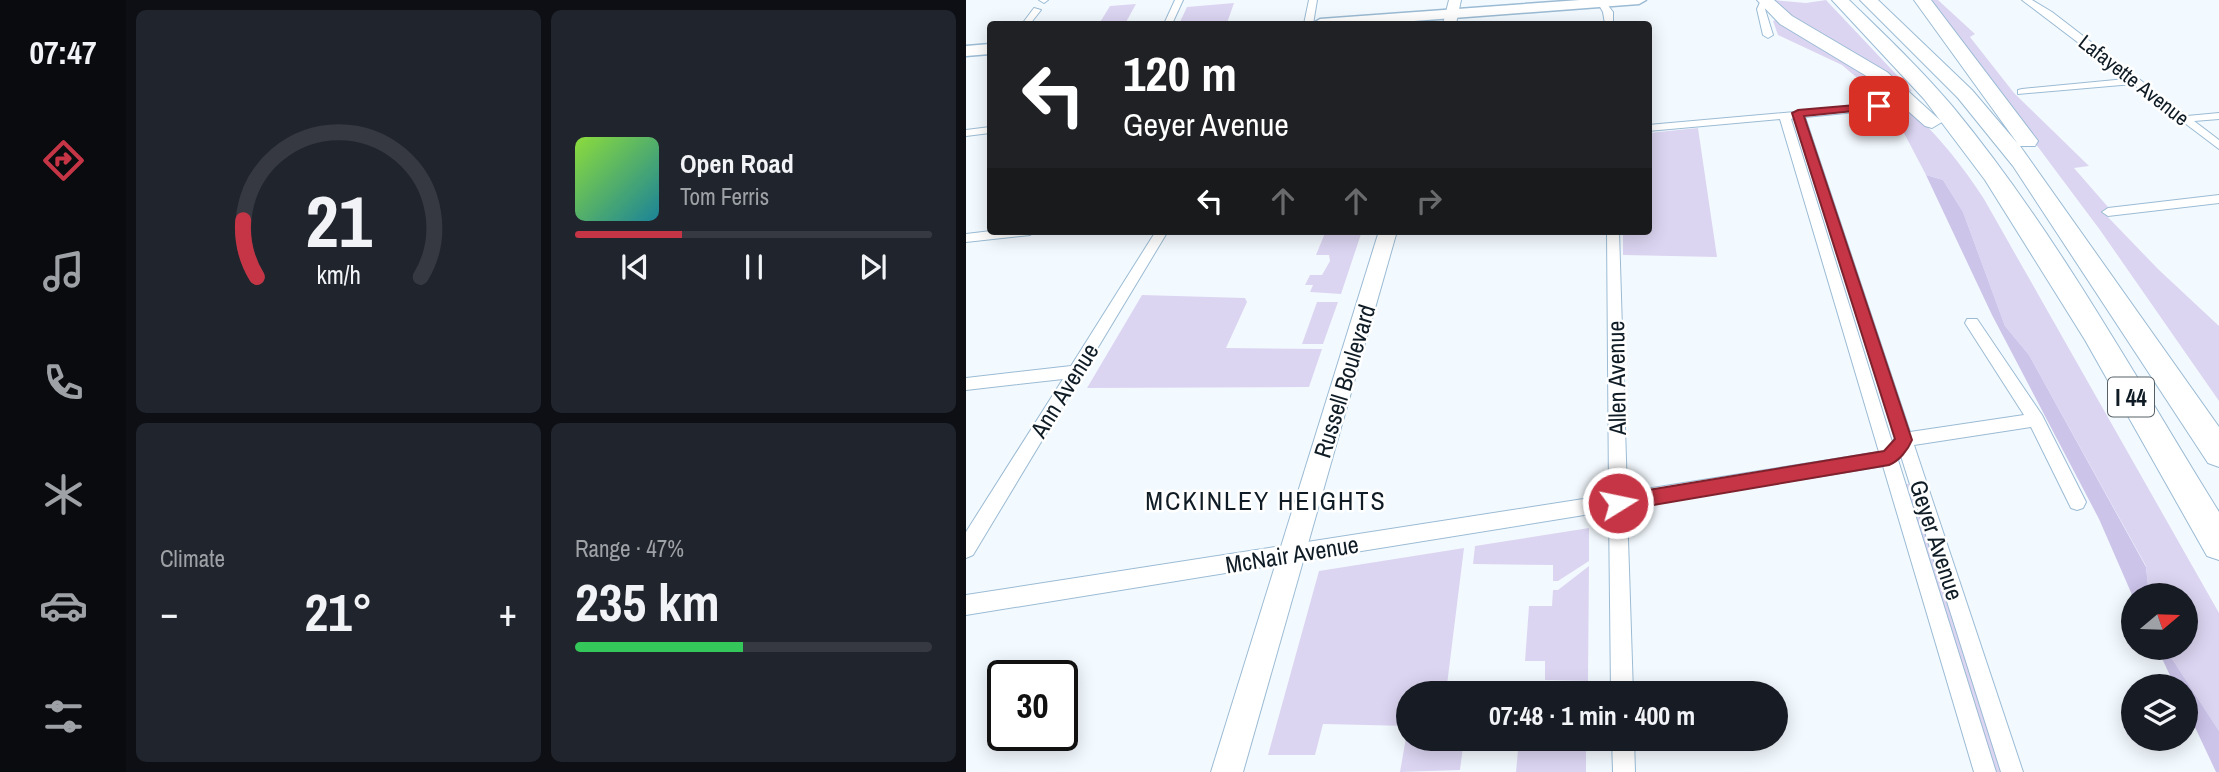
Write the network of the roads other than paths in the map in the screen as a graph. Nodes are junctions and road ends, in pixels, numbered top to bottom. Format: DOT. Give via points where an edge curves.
graph roads {
  1 [pos="1179,0"];
  2 [pos="1313,0"];
  3 [pos="1639,0"];
  4 [pos="1765,0"];
  5 [pos="1840,0"];
  6 [pos="1868,0"];
  7 [pos="2026,0"];
  8 [pos="2035,0"];
  9 [pos="1923,1"];
  10 [pos="1602,2"];
  11 [pos="1037,10"];
  12 [pos="1452,13"];
  13 [pos="2049,14"];
  14 [pos="1028,21"];
  15 [pos="1169,21"];
  16 [pos="1309,21"];
  17 [pos="1356,21"];
  18 [pos="1609,21"];
  19 [pos="1768,35"];
  20 [pos="987,49"];
  21 [pos="966,51"];
  22 [pos="2136,81"];
  23 [pos="2022,92"];
  24 [pos="1883,107"];
  25 [pos="1791,114"];
  26 [pos="2219,116"];
  27 [pos="2185,119"];
  28 [pos="1652,128"];
  29 [pos="987,130"];
  30 [pos="966,133"];
  31 [pos="2219,146"];
  32 [pos="2219,199"];
  33 [pos="2108,212"];
  34 [pos="1823,216"];
  35 [pos="993,235"];
  36 [pos="1160,235"];
  37 [pos="1387,235"];
  38 [pos="1613,235"];
  39 [pos="966,238"];
  40 [pos="2042,250"];
  41 [pos="2085,252"];
  42 [pos="1843,308"];
  43 [pos="1861,308"];
  44 [pos="1972,323"];
  45 [pos="1076,371"];
  46 [pos="966,384"];
  47 [pos="2036,420"];
  48 [pos="1904,440"];
  49 [pos="2219,453"];
  50 [pos="1889,458"];
  51 [pos="2077,502"];
  52 [pos="1618,503"];
  53 [pos="2219,544"];
  54 [pos="966,549"];
  55 [pos="1292,554"];
  56 [pos="966,605"];
  57 [pos="1622,681"];
  58 [pos="1623,751"];
  59 [pos="1227,772"];
  60 [pos="1624,772"];
  61 [pos="1985,772"];
  62 [pos="2012,772"];
  1 -- 15 [label="street"];
  2 -- 16 [label="street"];
  3 -- 10 [label="main road"];
  4 -- 19 [label="street" via="1761,9"];
  4 -- 40 [label="highway" via="1913,103"];
  5 -- 40 [label="highway, I 44" via="1958,127"];
  6 -- 41 [label="highway, I 44" via="1987,120"];
  7 -- 13 [label="street, Lafayette Avenue"];
  8 -- 13 [label="street, Lafayette Avenue"];
  9 -- 41 [label="highway" via="2033,151 2076,225"];
  10 -- 12 [label="main road"];
  10 -- 18 [label="street"];
  11 -- 14 [label="street"];
  12 -- 17 [label="main road"];
  13 -- 22 [label="street, Lafayette Avenue"];
  20 -- 21 [label="main road"];
  22 -- 23 [label="street"];
  22 -- 27 [label="street, Lafayette Avenue"];
  24 -- 25 [label="street"];
  25 -- 28 [label="street"];
  25 -- 34 [label="street, Geyer Avenue"];
  26 -- 27 [label="street"];
  27 -- 31 [label="street, Lafayette Avenue"];
  29 -- 30 [label="street"];
  32 -- 33 [label="street"];
  34 -- 42 [label="street, Geyer Avenue"];
  34 -- 43 [label="street, Geyer Avenue"];
  35 -- 39 [label="street"];
  36 -- 45 [label="street, Ann Avenue"];
  37 -- 55 [label="main road, Russell Boulevard"];
  38 -- 52 [label="street, Allen Avenue"];
  40 -- 53 [label="highway, I 44"];
  41 -- 49 [label="highway, I 44"];
  42 -- 43 [label="street"];
  42 -- 50 [label="street, Geyer Avenue"];
  43 -- 48 [label="street, Geyer Avenue"];
  44 -- 47 [label="street"];
  45 -- 46 [label="street"];
  45 -- 54 [label="street, Ann Avenue"];
  47 -- 48 [label="street"];
  47 -- 51 [label="street"];
  48 -- 50 [label="street"];
  48 -- 62 [label="street, Geyer Avenue"];
  50 -- 52 [label="street, McNair Avenue"];
  50 -- 61 [label="street, Geyer Avenue"];
  52 -- 55 [label="street, McNair Avenue"];
  52 -- 57 [label="street, Allen Avenue"];
  55 -- 56 [label="street, McNair Avenue"];
  55 -- 59 [label="main road, Russell Boulevard"];
  58 -- 60 [label="street"];
}
